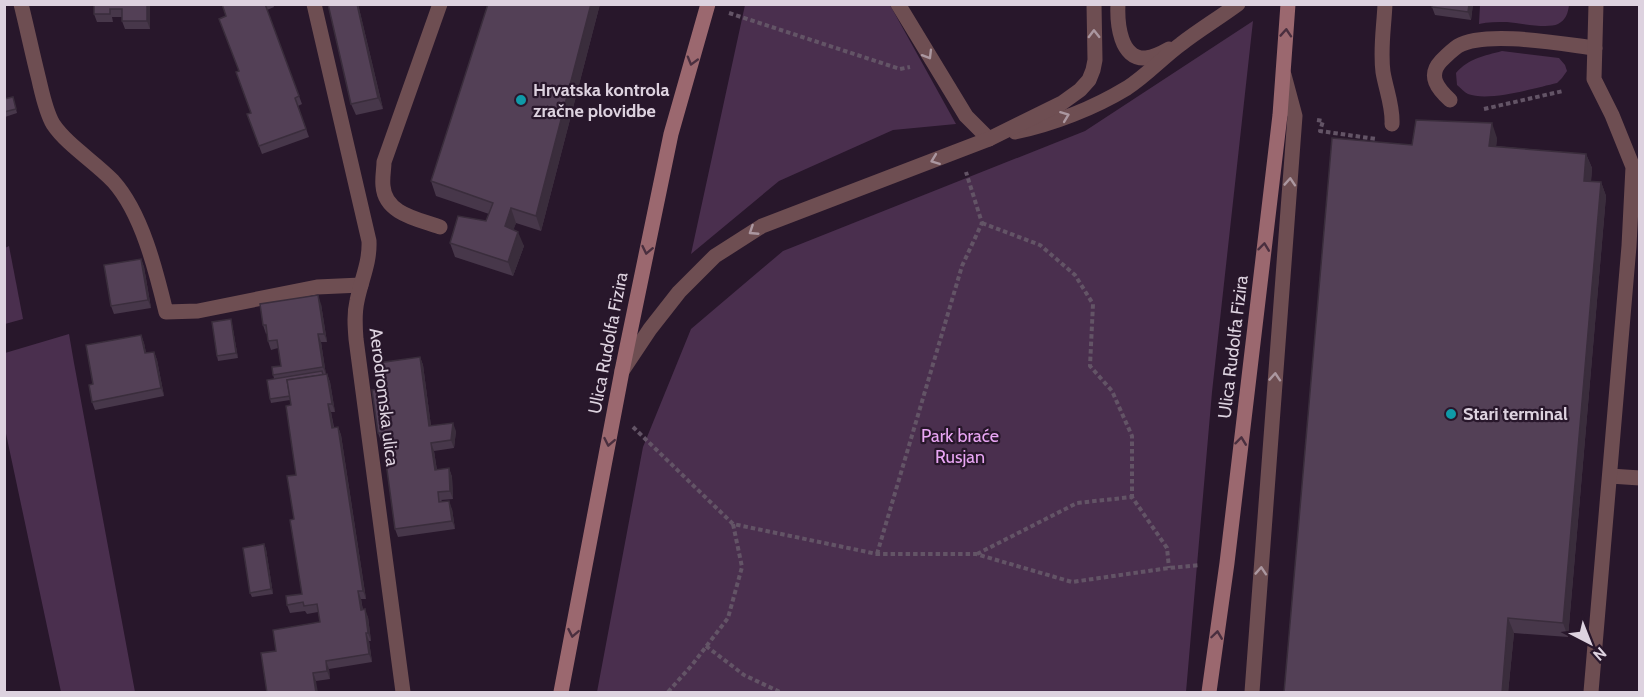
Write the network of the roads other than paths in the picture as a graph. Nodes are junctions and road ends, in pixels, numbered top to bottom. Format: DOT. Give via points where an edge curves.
graph roads {
  1 [pos="21,4"];
  2 [pos="314,4"];
  3 [pos="440,4"];
  4 [pos="898,4"];
  5 [pos="1094,4"];
  6 [pos="1118,4"];
  7 [pos="1238,4"];
  8 [pos="1288,4"];
  9 [pos="1385,4"];
  10 [pos="1596,4"];
  11 [pos="708,5"];
  12 [pos="1179,45"];
  13 [pos="1595,48"];
  14 [pos="1284,73"];
  15 [pos="1450,100"];
  16 [pos="1392,124"];
  17 [pos="989,139"];
  18 [pos="440,227"];
  19 [pos="361,285"];
  20 [pos="622,371"];
  21 [pos="1610,476"];
  22 [pos="1640,478"];
  23 [pos="403,693"];
  24 [pos="561,693"];
  25 [pos="1209,693"];
  26 [pos="1252,693"];
  27 [pos="1592,693"];
  1 -- 19 [label="street" via="53,124 124,196 151,255 166,312 198,311 317,287"];
  2 -- 19 [label="street, Aerodromska ulica" via="369,241 368,264"];
  3 -- 18 [label="street" via="384,162 383,187 388,201 399,213"];
  4 -- 17 [label="street, one-way" via="966,116"];
  17 -- 5 [label="street, one-way" via="1062,103 1089,80 1095,60"];
  6 -- 12 [label="street" via="1122,39 1136,57 1155,56"];
  7 -- 12 [label="street"];
  14 -- 8 [label="street, Ulica Rudolfa Fizira, one-way"];
  9 -- 16 [label="street" via="1382,51"];
  10 -- 13 [label="street"];
  11 -- 20 [label="street, Ulica Rudolfa Fizira, one-way" via="671,134"];
  17 -- 12 [label="street, one-way" via="1035,128 1097,104 1147,74"];
  13 -- 15 [label="street" via="1495,37 1458,46 1437,66 1435,80"];
  13 -- 21 [label="street" via="1593,79 1633,166"];
  25 -- 14 [label="street, Ulica Rudolfa Fizira, one-way"];
  26 -- 14 [label="street, one-way" via="1295,116"];
  17 -- 20 [label="street, one-way" via="762,226 715,256 679,292"];
  19 -- 23 [label="street, Aerodromska ulica" via="356,339"];
  20 -- 24 [label="street, Ulica Rudolfa Fizira, one-way"];
  21 -- 22 [label="street"];
  21 -- 27 [label="street"];
}
